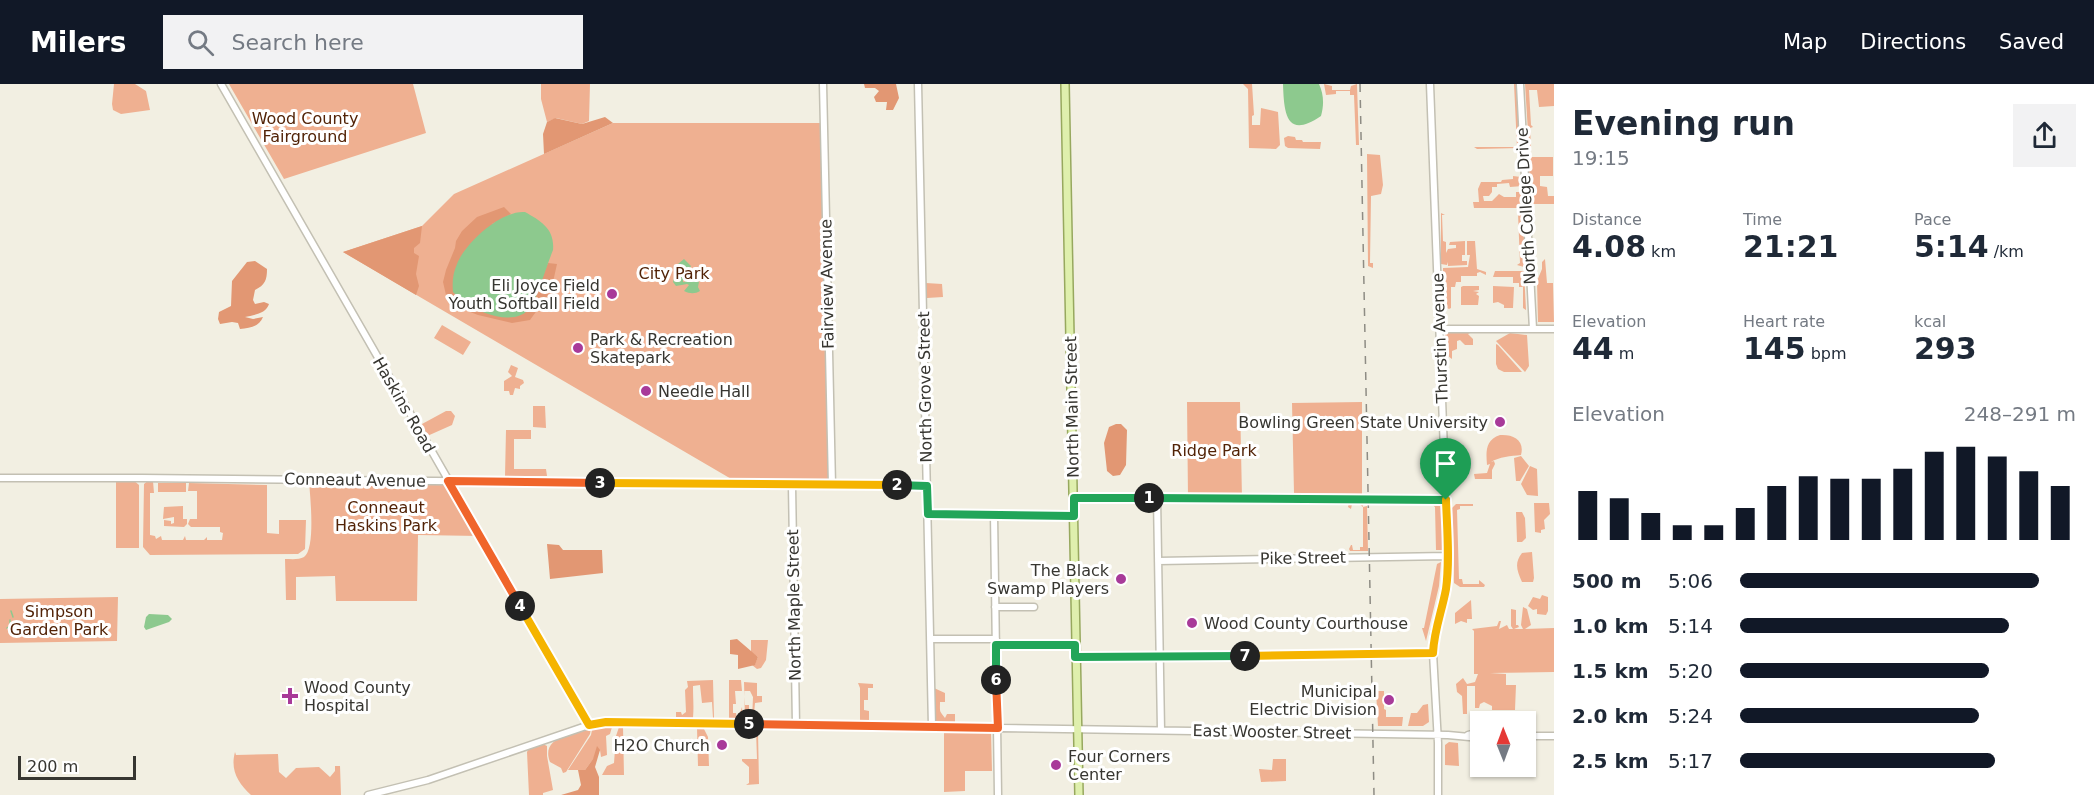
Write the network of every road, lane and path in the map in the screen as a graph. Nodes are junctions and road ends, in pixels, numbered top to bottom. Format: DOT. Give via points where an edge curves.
graph roads {
  1 [pos="221,84"];
  2 [pos="823,84"];
  3 [pos="918,84"];
  4 [pos="1065,84"];
  5 [pos="1430,84"];
  6 [pos="1520,84"];
  7 [pos="1439,329"];
  8 [pos="1533,329"];
  9 [pos="1554,329"];
  10 [pos="0,478"];
  11 [pos="448,481"];
  12 [pos="792,485"];
  13 [pos="832,485"];
  14 [pos="927,486"];
  15 [pos="1074,498"];
  16 [pos="1157,498"];
  17 [pos="1446,500"];
  18 [pos="928,514"];
  19 [pos="994,514"];
  20 [pos="1074,516"];
  21 [pos="1448,556"];
  22 [pos="1158,561"];
  23 [pos="995,607"];
  24 [pos="1034,607"];
  25 [pos="930,639"];
  26 [pos="996,642"];
  27 [pos="1075,645"];
  28 [pos="1433,653"];
  29 [pos="1075,657"];
  30 [pos="1160,657"];
  31 [pos="589,725"];
  32 [pos="796,725"];
  33 [pos="932,727"];
  34 [pos="998,728"];
  35 [pos="1076,729"];
  36 [pos="1161,730"];
  37 [pos="1437,734"];
  38 [pos="1470,735"];
  39 [pos="1467,736"];
  40 [pos="1470,736"];
  41 [pos="1536,736"];
  42 [pos="1554,736"];
  43 [pos="368,795"];
  44 [pos="998,795"];
  45 [pos="1078,795"];
  46 [pos="1438,795"];
  1 -- 11 [label="street, Haskins Road"];
  2 -- 13 [label="street, Fairview Avenue"];
  3 -- 14 [label="street, North Grove Street"];
  4 -- 15 [label="main road, North Main Street"];
  5 -- 7 [label="street, Thurstin Avenue"];
  6 -- 8 [label="street, North College Drive"];
  7 -- 8 [label="street"];
  7 -- 17 [label="street, Thurstin Avenue"];
  8 -- 9 [label="street"];
  10 -- 11 [label="street, Conneaut Avenue"];
  11 -- 12 [label="street, Conneaut Avenue"];
  11 -- 31 [label="street, Haskins Road"];
  12 -- 13 [label="street, Conneaut Avenue"];
  12 -- 32 [label="street, North Maple Street"];
  13 -- 14 [label="street, Conneaut Avenue"];
  14 -- 18 [label="street, North Grove Street"];
  15 -- 16 [label="street"];
  15 -- 20 [label="main road, North Main Street"];
  16 -- 17 [label="street"];
  16 -- 22 [label="street"];
  17 -- 21 [label="street, Thurstin Avenue"];
  18 -- 19 [label="street"];
  18 -- 25 [label="street, North Grove Street"];
  19 -- 20 [label="street"];
  19 -- 23 [label="street"];
  20 -- 27 [label="main road, North Main Street"];
  21 -- 22 [label="street, Pike Street"];
  21 -- 28 [label="street, Thurstin Avenue" via="1446,590"];
  22 -- 30 [label="street"];
  23 -- 24 [label="street"];
  23 -- 26 [label="street"];
  25 -- 26 [label="street"];
  25 -- 33 [label="street, North Grove Street"];
  26 -- 27 [label="street"];
  26 -- 34 [label="street"];
  27 -- 29 [label="main road, North Main Street"];
  28 -- 30 [label="street"];
  28 -- 37 [label="street, Thurstin Avenue"];
  29 -- 30 [label="street"];
  29 -- 35 [label="main road, North Main Street"];
  30 -- 36 [label="street"];
  31 -- 32 [label="street, East Wooster Street"];
  31 -- 43 [label="street, East Wooster Street" via="428,780"];
  32 -- 33 [label="street, East Wooster Street"];
  33 -- 34 [label="street, East Wooster Street"];
  34 -- 35 [label="street, East Wooster Street"];
  34 -- 44 [label="street"];
  35 -- 36 [label="street, East Wooster Street"];
  35 -- 45 [label="main road, North Main Street"];
  36 -- 37 [label="street, East Wooster Street"];
  37 -- 39 [label="street, East Wooster Street"];
  37 -- 46 [label="street, Thurstin Avenue"];
  38 -- 39 [label="street, East Wooster Street"];
  39 -- 40 [label="street, East Wooster Street"];
  41 -- 42 [label="street"];
}
